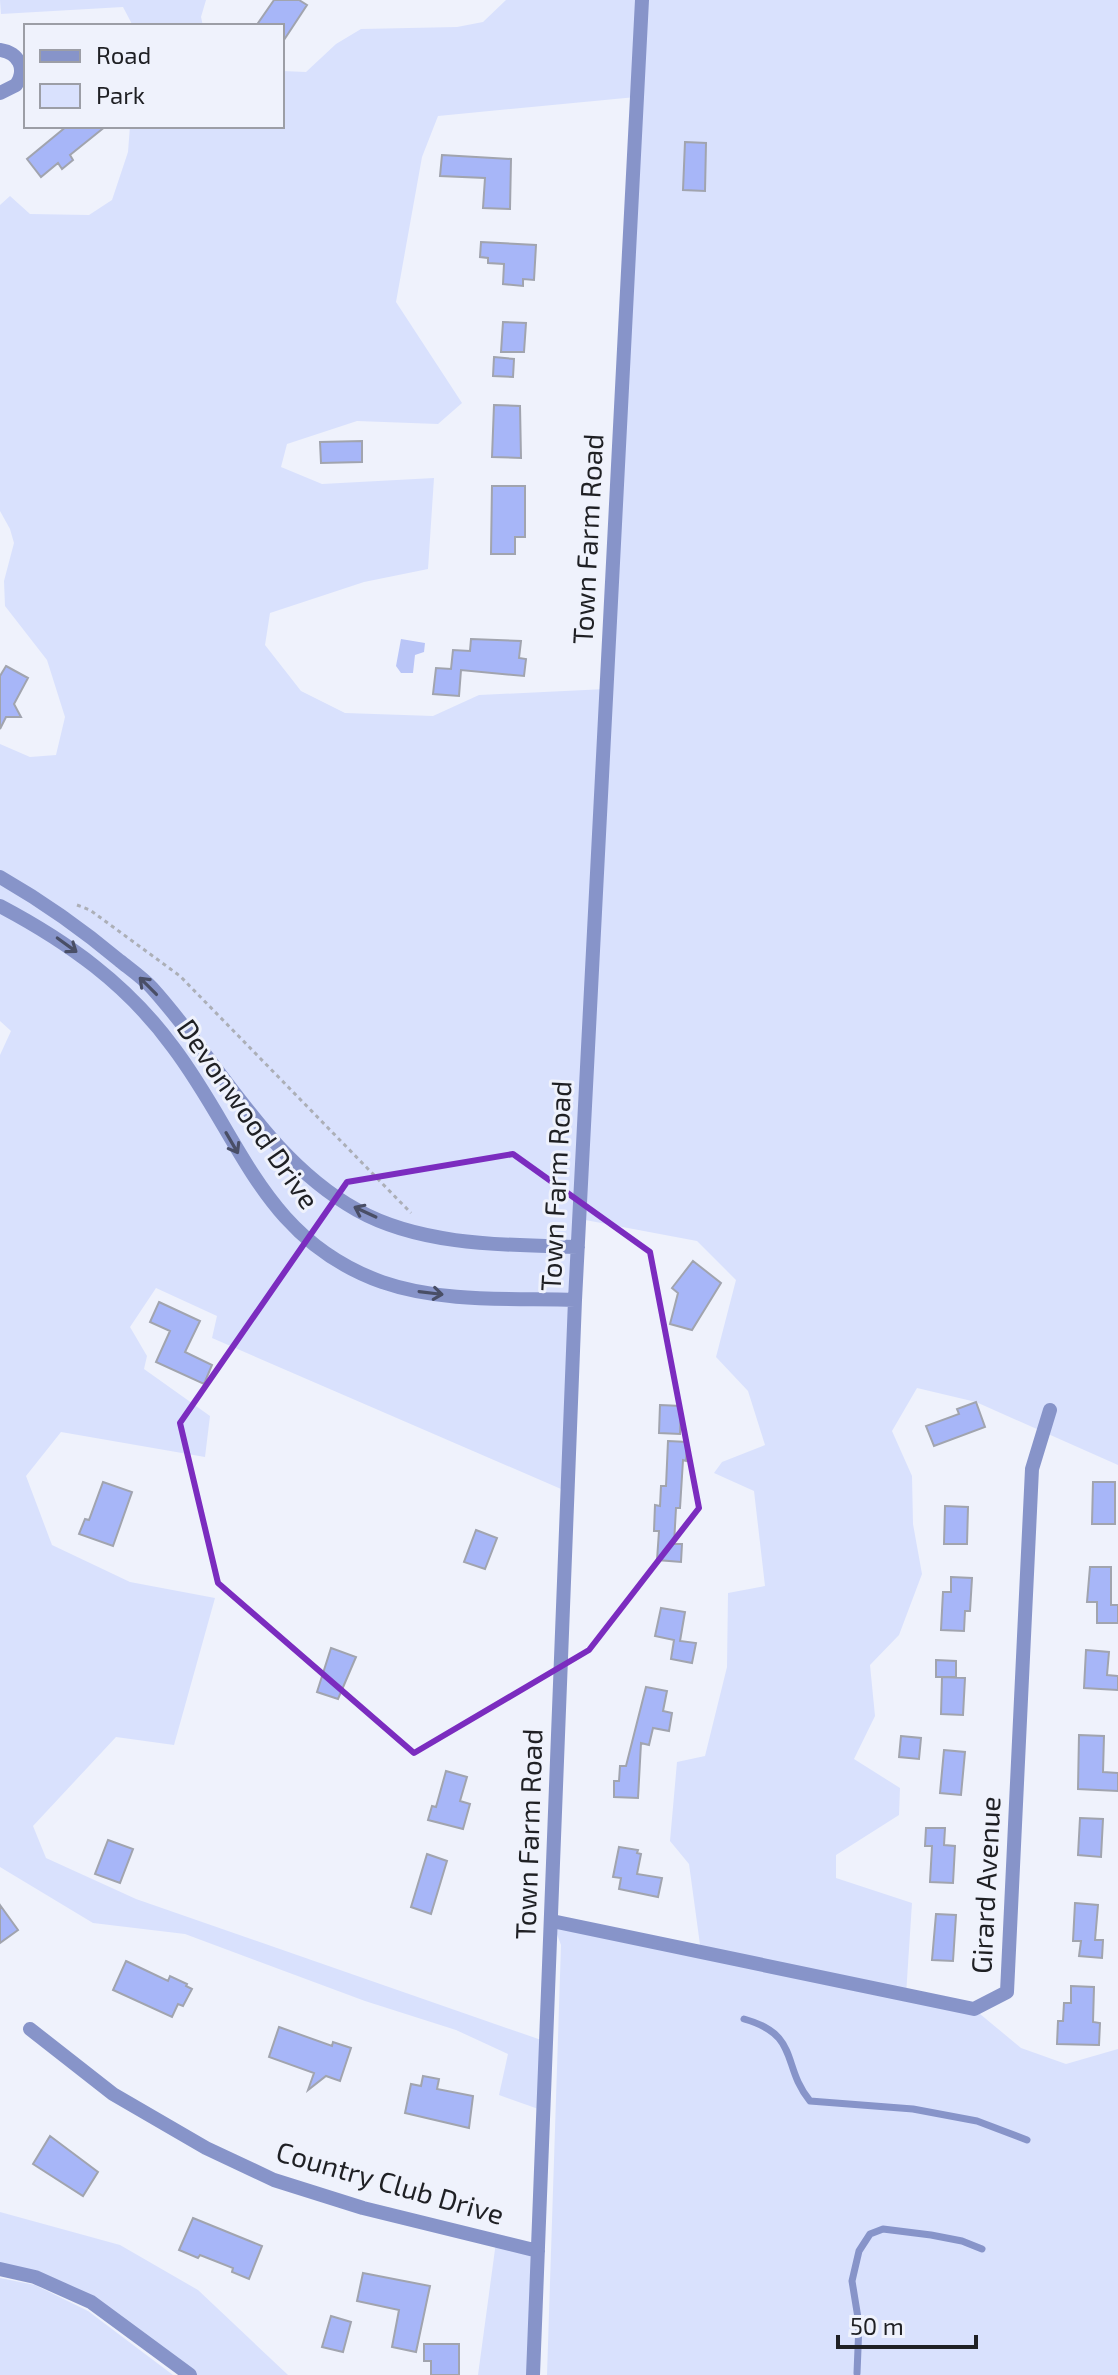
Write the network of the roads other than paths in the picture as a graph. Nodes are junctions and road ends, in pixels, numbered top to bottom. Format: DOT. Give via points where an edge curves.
graph roads {
  1 [pos="642,0"];
  2 [pos="0,50"];
  3 [pos="0,93"];
  4 [pos="0,877"];
  5 [pos="0,906"];
  6 [pos="578,1247"];
  7 [pos="575,1300"];
  8 [pos="1050,1410"];
  9 [pos="552,1921"];
  10 [pos="744,2019"];
  11 [pos="30,2029"];
  12 [pos="1027,2140"];
  13 [pos="982,2249"];
  14 [pos="538,2251"];
  15 [pos="0,2269"];
  16 [pos="857,2373"];
  17 [pos="190,2375"];
  18 [pos="533,2375"];
  1 -- 6 [label="street, Town Farm Road"];
  2 -- 3 [label="street" via="14,54 22,73 16,85"];
  6 -- 4 [label="street, Devonwood Drive, one-way" via="501,1245 420,1234 359,1211 311,1179 282,1150 151,986"];
  5 -- 7 [label="street, Devonwood Drive, one-way" via="86,958 135,1004 172,1045 279,1212 316,1249 382,1282 422,1292"];
  6 -- 7 [label="street, Town Farm Road"];
  7 -- 9 [label="street, Town Farm Road"];
  8 -- 9 [label="street, Girard Avenue" via="1032,1469 1007,1992 974,2009"];
  9 -- 14 [label="street, Town Farm Road"];
  10 -- 12 [label="lane" via="764,2024 787,2047 810,2101 913,2109 977,2121"];
  11 -- 14 [label="street, Country Club Drive" via="113,2094 274,2180"];
  13 -- 16 [label="lane" via="931,2235 883,2229 870,2234 859,2251 852,2281 859,2324"];
  14 -- 18 [label="street, Town Farm Road"];
  15 -- 17 [label="street" via="35,2277 91,2302"];
}
